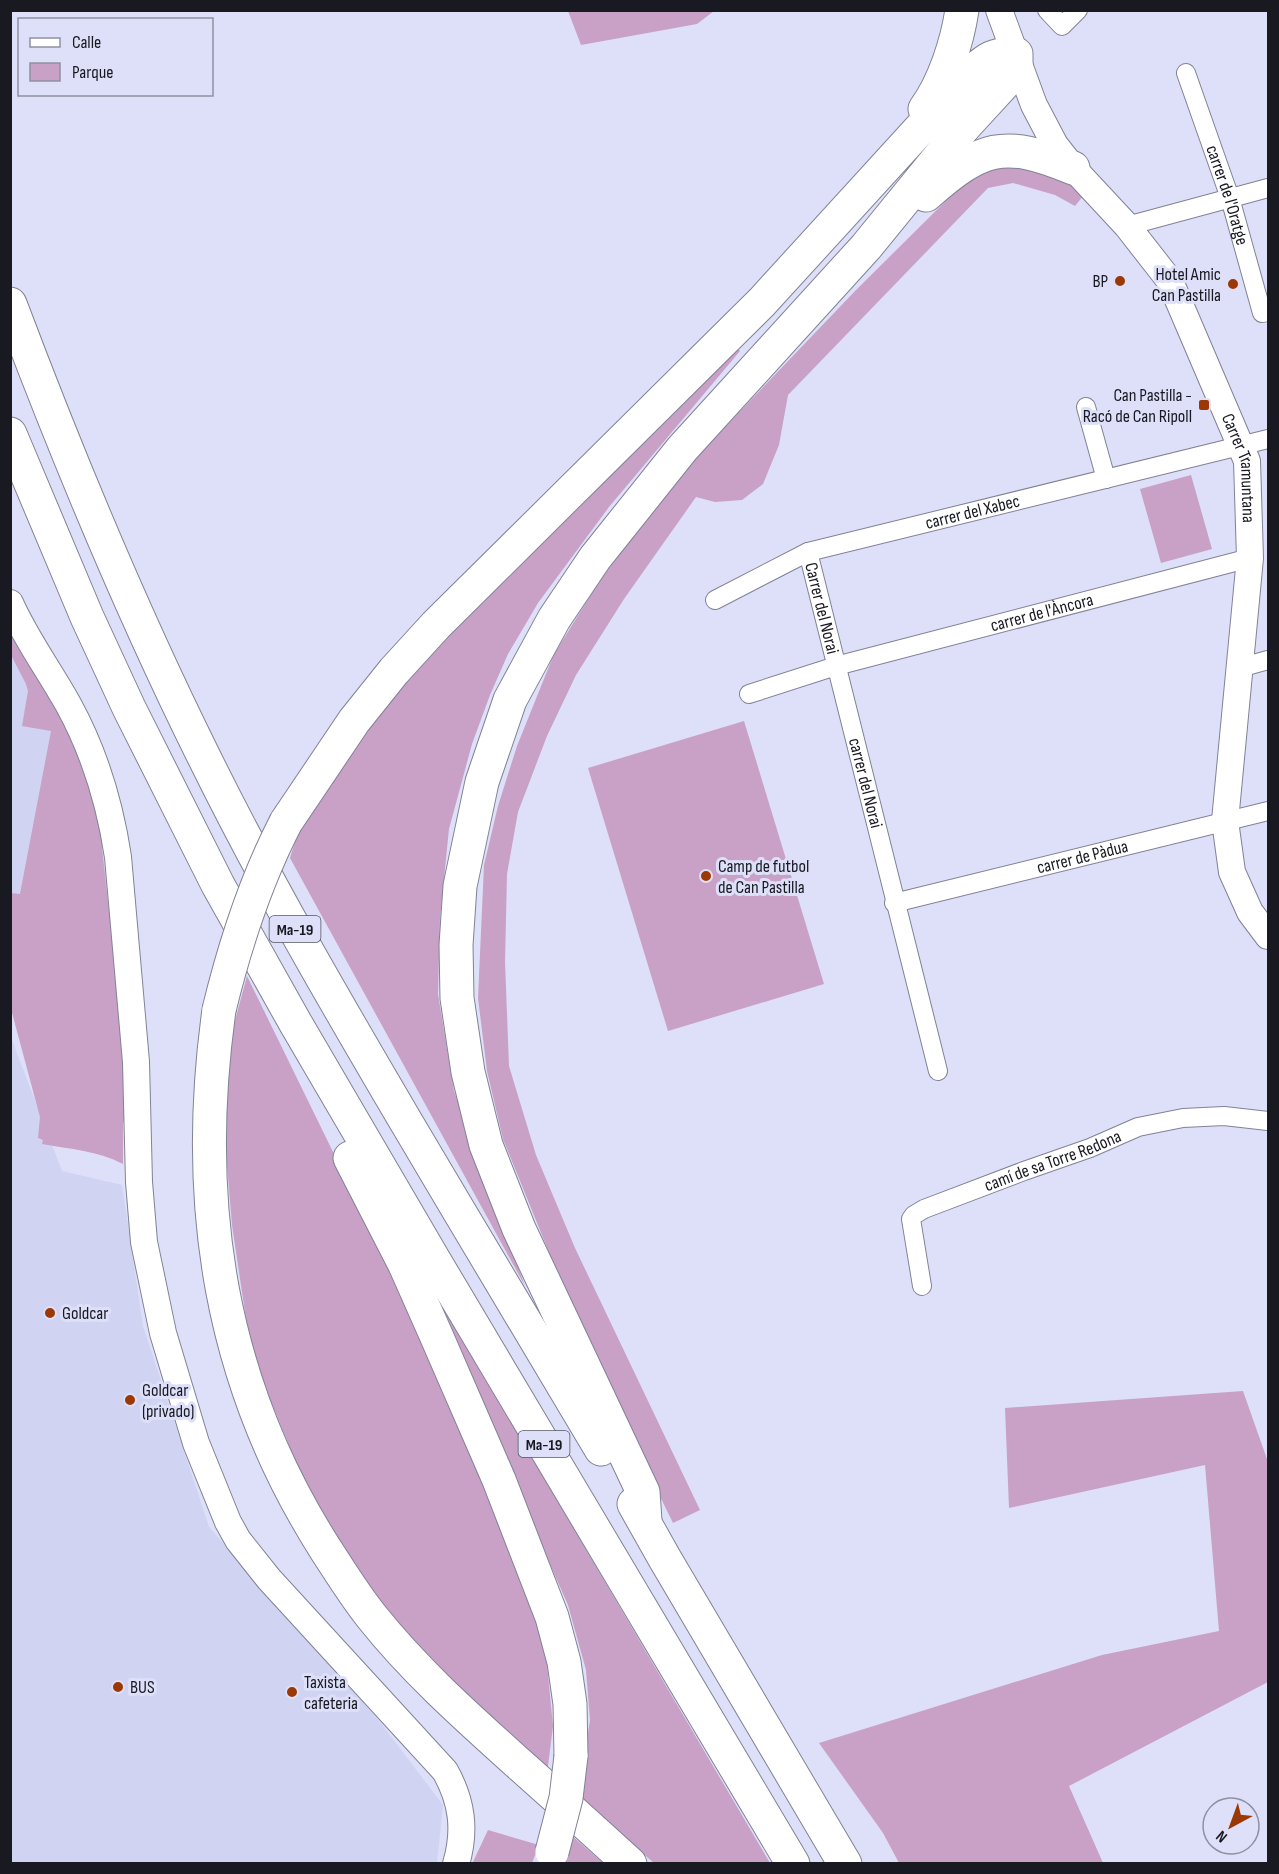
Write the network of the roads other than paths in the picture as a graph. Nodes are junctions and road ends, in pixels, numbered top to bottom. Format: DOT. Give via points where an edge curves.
graph roads {
  1 [pos="962,10"];
  2 [pos="999,10"];
  3 [pos="1047,10"];
  4 [pos="1078,10"];
  5 [pos="1016,54"];
  6 [pos="1186,73"];
  7 [pos="1073,168"];
  8 [pos="1269,188"];
  9 [pos="865,191"];
  10 [pos="1230,198"];
  11 [pos="1127,226"];
  12 [pos="866,247"];
  13 [pos="10,304"];
  14 [pos="1269,312"];
  15 [pos="1086,407"];
  16 [pos="10,434"];
  17 [pos="1269,440"];
  18 [pos="1241,446"];
  19 [pos="1106,479"];
  20 [pos="808,552"];
  21 [pos="1250,558"];
  22 [pos="715,600"];
  23 [pos="10,603"];
  24 [pos="1269,660"];
  25 [pos="836,666"];
  26 [pos="1239,668"];
  27 [pos="749,694"];
  28 [pos="1269,811"];
  29 [pos="1226,820"];
  30 [pos="894,903"];
  31 [pos="1269,936"];
  32 [pos="296,1024"];
  33 [pos="938,1071"];
  34 [pos="1269,1121"];
  35 [pos="922,1286"];
  36 [pos="645,1521"];
  37 [pos="549,1858"];
  38 [pos="456,1863"];
  39 [pos="630,1863"];
  40 [pos="793,1863"];
  41 [pos="845,1863"];
  1 -- 9 [label="highway" via="948,61 928,104"];
  2 -- 5 [label="street, Carrer Tramuntana"];
  3 -- 4 [label="street" via="1062,26"];
  5 -- 7 [label="street, Carrer Tramuntana" via="1045,128"];
  5 -- 9 [label="highway" via="998,54 983,63"];
  5 -- 12 [label="highway" via="1010,78 963,128"];
  6 -- 10 [label="street, carrer de l'Oratge"];
  7 -- 11 [label="street, Carrer Tramuntana"];
  7 -- 12 [label="highway" via="1018,150 981,156 951,173"];
  8 -- 10 [label="street"];
  9 -- 39 [label="highway, bridge" via="762,302 436,626 354,721 286,822 270,853 251,899 219,1010 209,1112 213,1227 222,1289 244,1381 280,1470 348,1585 402,1652 484,1732"];
  10 -- 11 [label="street"];
  10 -- 14 [label="street, carrer de l'Oratge" via="1262,313"];
  11 -- 18 [label="street, Carrer Tramuntana" via="1170,281"];
  12 -- 36 [label="highway" via="682,449 595,558 554,619 506,710 482,782 460,886 458,998 468,1072 486,1145 519,1229 643,1492"];
  13 -- 36 [label="highway, Ma-19" via="110,555 247,842 375,1069"];
  15 -- 19 [label="street"];
  16 -- 32 [label="highway, Ma-19" via="134,718 218,885"];
  17 -- 18 [label="street"];
  18 -- 19 [label="street, carrer del Xabec"];
  18 -- 21 [label="street, Carrer Tramuntana" via="1247,461"];
  19 -- 20 [label="street, carrer del Xabec"];
  20 -- 22 [label="street, carrer del Xabec"];
  20 -- 25 [label="street, Carrer del Norai"];
  21 -- 25 [label="street, carrer de l'Àncora"];
  21 -- 26 [label="street, Carrer Tramuntana"];
  23 -- 38 [label="street" via="86,743 115,833 136,1062 144,1242 163,1333 196,1443 238,1540 445,1771 458,1800 463,1831"];
  24 -- 26 [label="street"];
  25 -- 27 [label="street, carrer de l'Àncora"];
  25 -- 30 [label="street, carrer del Norai"];
  26 -- 29 [label="street, Carrer Tramuntana"];
  28 -- 29 [label="street, carrer de Pàdua"];
  29 -- 30 [label="street, carrer de Pàdua"];
  29 -- 31 [label="street, Carrer Tramuntana" via="1232,872 1250,912"];
  30 -- 33 [label="street, carrer del Norai"];
  32 -- 37 [label="highway, bridge" via="318,1095 405,1265 499,1480 545,1598 564,1662 571,1756 566,1798"];
  32 -- 40 [label="highway, Ma-19"];
  34 -- 35 [label="street, camí de sa Torre Redona" via="1224,1116 1184,1118 1138,1127 924,1209 911,1219"];
  36 -- 41 [label="highway, Ma-19"];
}
